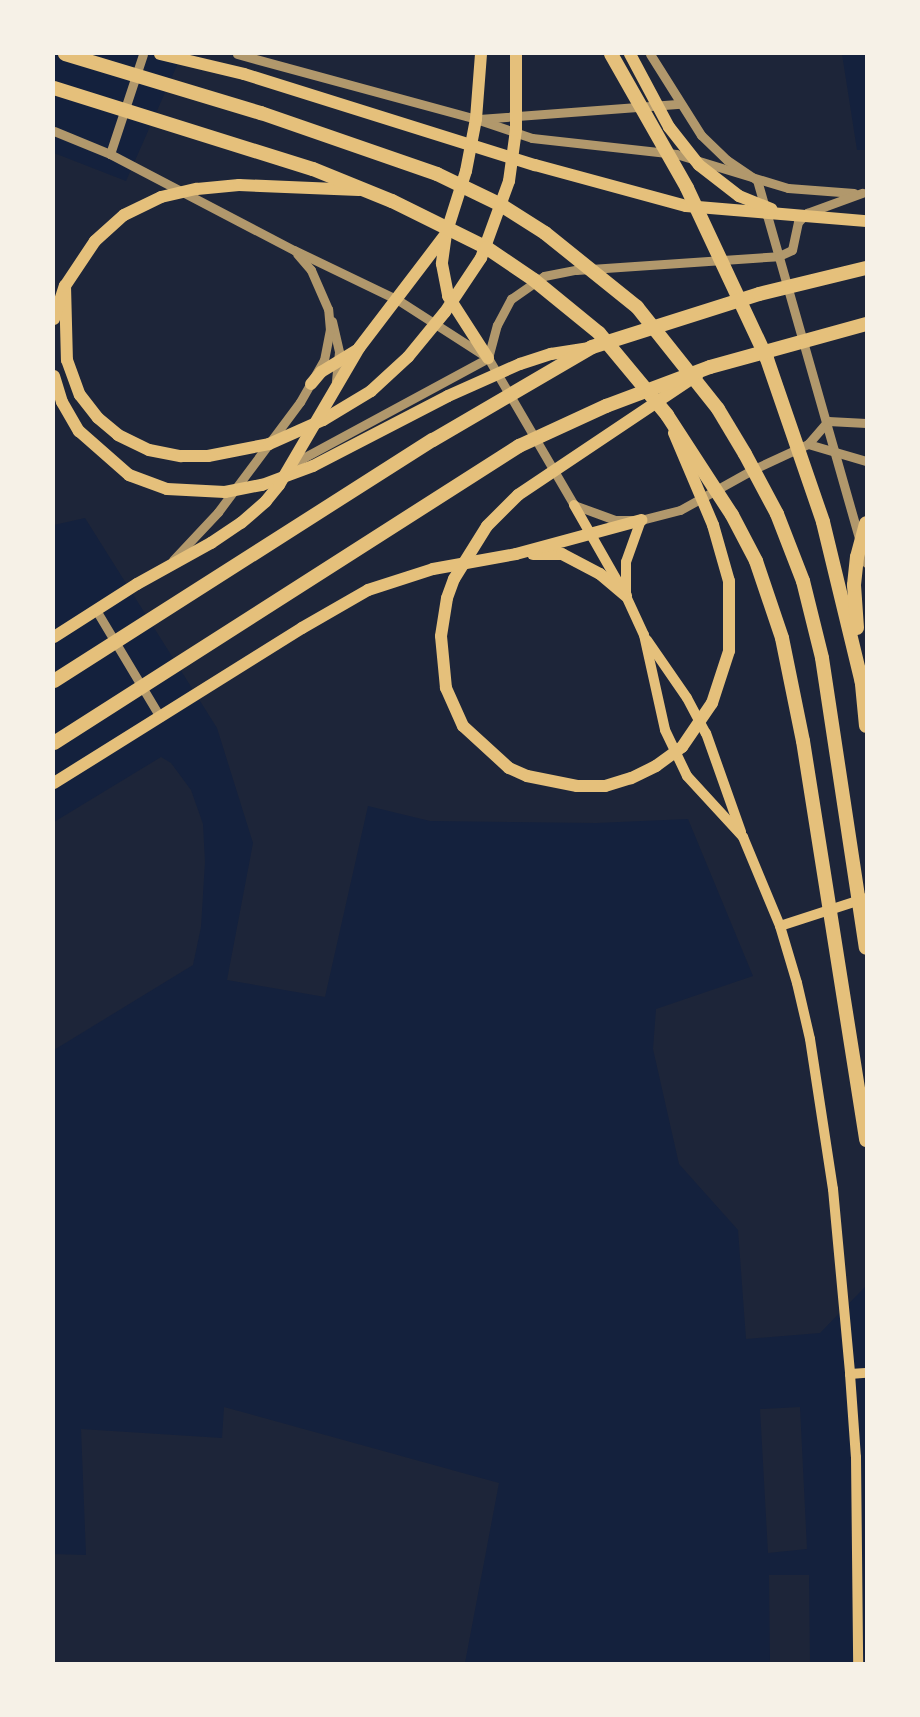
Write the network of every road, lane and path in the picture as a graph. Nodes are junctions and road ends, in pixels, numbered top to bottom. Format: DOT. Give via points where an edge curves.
graph roads {
  1 [pos="65,54"];
  2 [pos="143,54"];
  3 [pos="160,54"];
  4 [pos="237,54"];
  5 [pos="481,54"];
  6 [pos="516,54"];
  7 [pos="611,54"];
  8 [pos="630,54"];
  9 [pos="650,54"];
  10 [pos="54,88"];
  11 [pos="680,104"];
  12 [pos="476,119"];
  13 [pos="54,131"];
  14 [pos="110,154"];
  15 [pos="757,180"];
  16 [pos="366,190"];
  17 [pos="864,193"];
  18 [pos="788,215"];
  19 [pos="866,221"];
  20 [pos="446,234"];
  21 [pos="294,250"];
  22 [pos="779,256"];
  23 [pos="866,268"];
  24 [pos="65,286"];
  25 [pos="398,300"];
  26 [pos="328,308"];
  27 [pos="54,319"];
  28 [pos="866,324"];
  29 [pos="592,347"];
  30 [pos="359,348"];
  31 [pos="488,358"];
  32 [pos="339,360"];
  33 [pos="710,367"];
  34 [pos="54,376"];
  35 [pos="311,384"];
  36 [pos="336,384"];
  37 [pos="667,415"];
  38 [pos="828,421"];
  39 [pos="866,423"];
  40 [pos="808,444"];
  41 [pos="835,451"];
  42 [pos="866,461"];
  43 [pos="290,465"];
  44 [pos="574,505"];
  45 [pos="641,520"];
  46 [pos="866,523"];
  47 [pos="590,534"];
  48 [pos="516,554"];
  49 [pos="866,563"];
  50 [pos="170,564"];
  51 [pos="626,596"];
  52 [pos="96,610"];
  53 [pos="644,635"];
  54 [pos="54,637"];
  55 [pos="54,681"];
  56 [pos="862,682"];
  57 [pos="160,717"];
  58 [pos="866,726"];
  59 [pos="54,743"];
  60 [pos="54,783"];
  61 [pos="743,837"];
  62 [pos="866,898"];
  63 [pos="780,926"];
  64 [pos="866,948"];
  65 [pos="866,1140"];
  66 [pos="866,1373"];
  67 [pos="850,1374"];
  68 [pos="858,1663"];
  1 -- 64 [label="highway" via="262,113 437,174 501,205 545,233 637,307 713,402 741,447 777,514 803,581 822,658"];
  2 -- 14 [label="street"];
  3 -- 18 [label="main road" via="253,76 627,192 686,206"];
  4 -- 12 [label="street"];
  5 -- 12 [label="main road"];
  6 -- 24 [label="main road" via="516,130 509,181 482,258 445,312 408,357 371,391 323,420 254,448 208,456 181,456 149,450 118,435 98,418 80,394 67,360 63,321"];
  7 -- 56 [label="highway" via="687,188 767,359 793,426 823,522"];
  8 -- 18 [label="main road" via="669,127 699,165 739,196"];
  9 -- 11 [label="street"];
  10 -- 16 [label="highway" via="313,169"];
  11 -- 12 [label="street"];
  11 -- 15 [label="street" via="701,135 727,160"];
  12 -- 15 [label="street" via="552,142 676,154"];
  12 -- 20 [label="main road" via="466,171"];
  13 -- 14 [label="street"];
  14 -- 21 [label="street"];
  15 -- 17 [label="street" via="788,188"];
  15 -- 22 [label="street"];
  16 -- 24 [label="main road" via="239,185 161,197 124,216 96,240"];
  16 -- 37 [label="highway" via="487,248 534,280 599,333"];
  17 -- 22 [label="street" via="807,214 798,222 792,250"];
  18 -- 19 [label="main road"];
  20 -- 25 [label="main road"];
  20 -- 31 [label="main road" via="442,264 448,296"];
  21 -- 25 [label="street"];
  21 -- 26 [label="street" via="311,270"];
  22 -- 31 [label="street" via="576,270 544,276 511,300 497,325"];
  22 -- 38 [label="street" via="800,338"];
  23 -- 29 [label="highway" via="759,294"];
  24 -- 27 [label="main road"];
  25 -- 30 [label="main road"];
  25 -- 31 [label="street"];
  26 -- 32 [label="street" via="337,337"];
  26 -- 35 [label="street" via="328,348"];
  28 -- 33 [label="highway"];
  29 -- 34 [label="main road" via="551,354 520,364 448,396 313,466 262,485 225,492 167,489 129,475 79,431 62,402"];
  29 -- 55 [label="highway" via="433,440"];
  30 -- 32 [label="main road"];
  30 -- 36 [label="main road"];
  31 -- 43 [label="street"];
  31 -- 44 [label="street"];
  32 -- 35 [label="main road"];
  32 -- 36 [label="street"];
  33 -- 37 [label="main road" via="518,495 487,526 454,579 447,598 441,636 446,688 463,726 475,740 509,768 527,776 576,786 605,786 656,766 682,747 698,727 722,678 732,626 727,571 713,525"];
  33 -- 59 [label="highway" via="606,406 519,446"];
  35 -- 50 [label="street" via="218,512"];
  36 -- 43 [label="main road"];
  37 -- 65 [label="highway" via="756,560 782,638 803,741"];
  38 -- 39 [label="street"];
  38 -- 40 [label="street"];
  38 -- 41 [label="street"];
  40 -- 41 [label="street"];
  40 -- 45 [label="street" via="752,470 680,510"];
  41 -- 42 [label="street"];
  41 -- 49 [label="street"];
  43 -- 50 [label="main road" via="279,485 248,518"];
  44 -- 45 [label="street" via="615,520"];
  44 -- 47 [label="main road"];
  45 -- 47 [label="main road"];
  45 -- 51 [label="main road" via="626,562"];
  46 -- 56 [label="highway" via="854,585"];
  47 -- 48 [label="main road"];
  47 -- 51 [label="main road"];
  48 -- 51 [label="main road" via="562,554 600,574"];
  48 -- 57 [label="main road" via="433,569 368,590"];
  50 -- 52 [label="main road"];
  51 -- 53 [label="main road"];
  52 -- 54 [label="main road"];
  52 -- 57 [label="street"];
  53 -- 61 [label="main road" via="687,698 706,733"];
  53 -- 61 [label="main road" via="665,730 687,776"];
  56 -- 58 [label="highway"];
  57 -- 60 [label="main road"];
  61 -- 63 [label="main road"];
  62 -- 63 [label="main road"];
  63 -- 67 [label="main road" via="810,1039 820,1099 833,1189"];
  66 -- 67 [label="main road"];
  67 -- 68 [label="main road" via="858,1530"];
}
